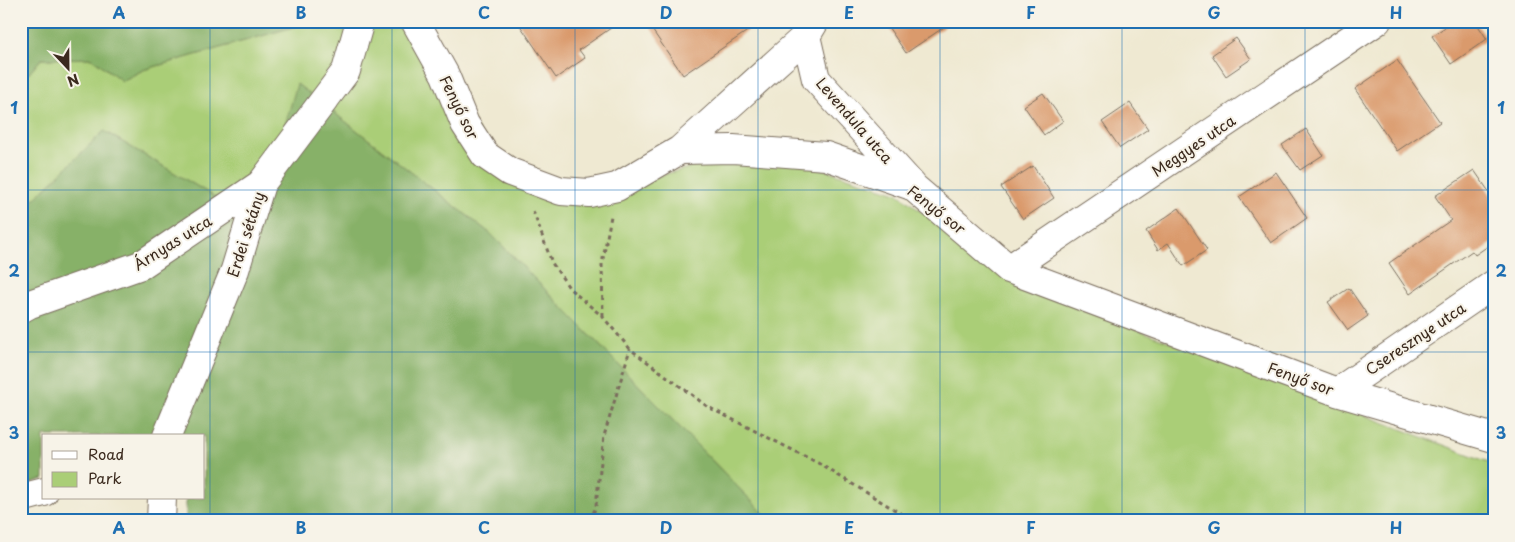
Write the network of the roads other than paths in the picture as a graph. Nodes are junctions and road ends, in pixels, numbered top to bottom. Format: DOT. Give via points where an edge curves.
graph roads {
  1 [pos="360,21"];
  2 [pos="415,21"];
  3 [pos="1378,21"];
  4 [pos="811,29"];
  5 [pos="680,150"];
  6 [pos="261,184"];
  7 [pos="912,186"];
  8 [pos="1009,269"];
  9 [pos="1494,284"];
  10 [pos="21,309"];
  11 [pos="1337,392"];
  12 [pos="168,434"];
  13 [pos="1494,438"];
  14 [pos="42,493"];
  15 [pos="21,498"];
  16 [pos="162,500"];
  17 [pos="161,521"];
  1 -- 6 [label="street, Erdei sétány" via="346,72"];
  2 -- 5 [label="street, Fenyő sor" via="444,75 464,124 485,155 510,172 561,191 589,193 617,187"];
  3 -- 8 [label="street, Meggyes utca"];
  4 -- 5 [label="street"];
  4 -- 7 [label="street, Levendula utca" via="816,79"];
  5 -- 7 [label="street, Fenyő sor" via="732,149 826,156"];
  6 -- 10 [label="street, Árnyas utca" via="141,265"];
  6 -- 12 [label="street, Erdei sétány" via="235,270"];
  7 -- 8 [label="street, Fenyő sor"];
  8 -- 11 [label="street, Fenyő sor"];
  9 -- 11 [label="street, Cseresznye utca"];
  11 -- 13 [label="street, Fenyő sor"];
  14 -- 15 [label="street"];
  16 -- 17 [label="street"];
}
